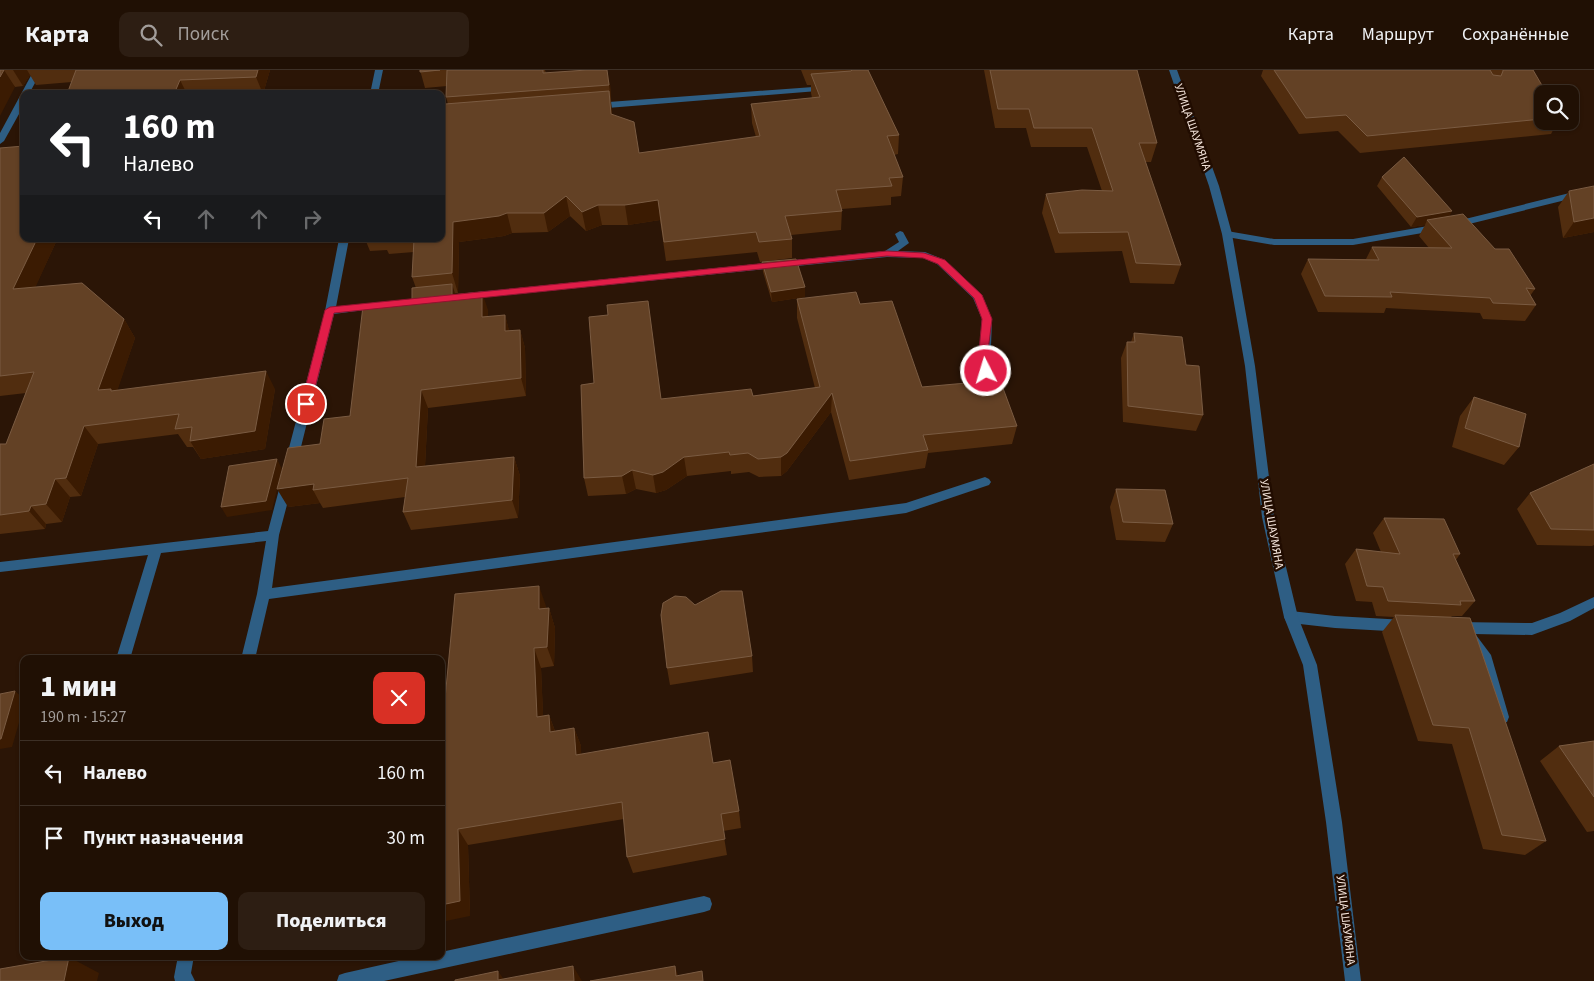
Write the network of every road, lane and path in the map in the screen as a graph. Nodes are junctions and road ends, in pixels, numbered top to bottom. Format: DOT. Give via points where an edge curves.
graph roads {
  1 [pos="38,70"];
  2 [pos="379,70"];
  3 [pos="1173,70"];
  4 [pos="837,87"];
  5 [pos="28,90"];
  6 [pos="375,90"];
  7 [pos="20,104"];
  8 [pos="582,107"];
  9 [pos="0,141"];
  10 [pos="1594,190"];
  11 [pos="900,234"];
  12 [pos="1226,234"];
  13 [pos="343,242"];
  14 [pos="887,254"];
  15 [pos="458,297"];
  16 [pos="389,304"];
  17 [pos="330,310"];
  18 [pos="986,371"];
  19 [pos="986,482"];
  20 [pos="273,535"];
  21 [pos="156,549"];
  22 [pos="0,567"];
  23 [pos="264,594"];
  24 [pos="1594,602"];
  25 [pos="1291,617"];
  26 [pos="1422,626"];
  27 [pos="1442,628"];
  28 [pos="1464,629"];
  29 [pos="124,655"];
  30 [pos="249,655"];
  31 [pos="1505,733"];
  32 [pos="704,904"];
  33 [pos="186,960"];
  34 [pos="443,960"];
  35 [pos="445,960"];
  36 [pos="183,980"];
  37 [pos="345,981"];
  38 [pos="1353,981"];
  1 -- 5 [label="street"];
  2 -- 6 [label="street"];
  3 -- 12 [label="street, УЛИЦА ШАУМЯНА" via="1214,186"];
  4 -- 8 [label="street"];
  7 -- 9 [label="street"];
  10 -- 12 [label="street" via="1457,224 1353,242 1274,242"];
  11 -- 14 [label="street" via="904,243"];
  12 -- 25 [label="street, УЛИЦА ШАУМЯНА" via="1250,366 1268,517"];
  13 -- 17 [label="street"];
  14 -- 15 [label="street"];
  14 -- 18 [label="street" via="924,255 941,262 978,297 987,319"];
  16 -- 17 [label="street"];
  17 -- 20 [label="street"];
  19 -- 23 [label="street" via="906,508"];
  20 -- 21 [label="street"];
  20 -- 23 [label="street"];
  21 -- 22 [label="street"];
  21 -- 29 [label="street"];
  23 -- 30 [label="street"];
  24 -- 28 [label="street" via="1532,629"];
  25 -- 26 [label="street"];
  25 -- 38 [label="street, УЛИЦА ШАУМЯНА" via="1310,665 1334,822"];
  27 -- 28 [label="street"];
  28 -- 31 [label="street" via="1484,655"];
  32 -- 35 [label="street"];
  33 -- 36 [label="street"];
  34 -- 37 [label="street"];
}
